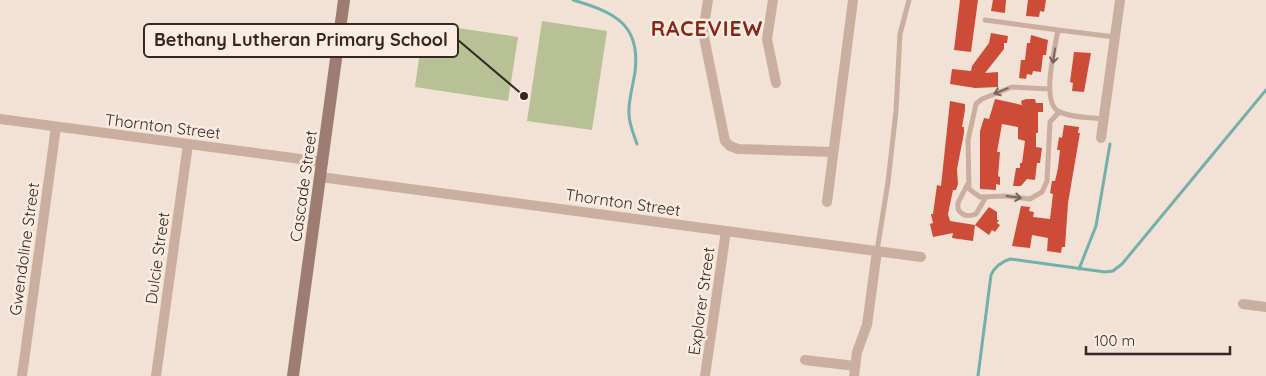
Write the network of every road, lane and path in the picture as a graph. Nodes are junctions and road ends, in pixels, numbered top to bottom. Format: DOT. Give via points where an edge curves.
graph roads {
  1 [pos="344,0"];
  2 [pos="708,0"];
  3 [pos="773,0"];
  4 [pos="853,0"];
  5 [pos="908,0"];
  6 [pos="1120,0"];
  7 [pos="985,20"];
  8 [pos="1058,30"];
  9 [pos="1115,37"];
  10 [pos="776,83"];
  11 [pos="1049,89"];
  12 [pos="1059,112"];
  13 [pos="0,119"];
  14 [pos="1103,119"];
  15 [pos="56,127"];
  16 [pos="1100,138"];
  17 [pos="188,144"];
  18 [pos="833,152"];
  19 [pos="323,162"];
  20 [pos="320,177"];
  21 [pos="967,185"];
  22 [pos="986,197"];
  23 [pos="826,202"];
  24 [pos="726,231"];
  25 [pos="877,251"];
  26 [pos="921,257"];
  27 [pos="1243,304"];
  28 [pos="1266,307"];
  29 [pos="804,360"];
  30 [pos="854,371"];
  31 [pos="22,376"];
  32 [pos="156,376"];
  33 [pos="293,376"];
  34 [pos="706,376"];
  1 -- 19 [label="main road, Cascade Street"];
  2 -- 18 [label="street" via="704,32 725,141 738,149"];
  3 -- 10 [label="street" via="767,39"];
  4 -- 18 [label="street"];
  5 -- 25 [label="lane" via="900,34 895,120"];
  6 -- 9 [label="street"];
  7 -- 8 [label="lane"];
  8 -- 9 [label="lane"];
  8 -- 11 [label="lane, one-way"];
  9 -- 14 [label="street"];
  11 -- 12 [label="lane" via="1051,105"];
  11 -- 21 [label="lane, one-way" via="1012,87 976,104 968,140"];
  12 -- 14 [label="lane"];
  22 -- 12 [label="lane, one-way" via="1030,199 1042,192 1047,181 1050,122"];
  13 -- 15 [label="street, Thornton Street"];
  14 -- 16 [label="street"];
  15 -- 17 [label="street, Thornton Street"];
  15 -- 31 [label="street, Gwendoline Street"];
  17 -- 19 [label="street, Thornton Street"];
  17 -- 32 [label="street, Dulcie Street"];
  18 -- 23 [label="street"];
  19 -- 20 [label="main road, Cascade Street"];
  20 -- 24 [label="street, Thornton Street"];
  20 -- 33 [label="main road, Cascade Street"];
  21 -- 22 [label="lane" via="972,193"];
  21 -- 22 [label="lane" via="958,203 963,215 976,214"];
  24 -- 25 [label="street, Thornton Street"];
  24 -- 34 [label="street, Explorer Street"];
  25 -- 26 [label="street, Thornton Street"];
  25 -- 30 [label="street" via="867,325"];
  27 -- 28 [label="street"];
  29 -- 30 [label="street"];
}
